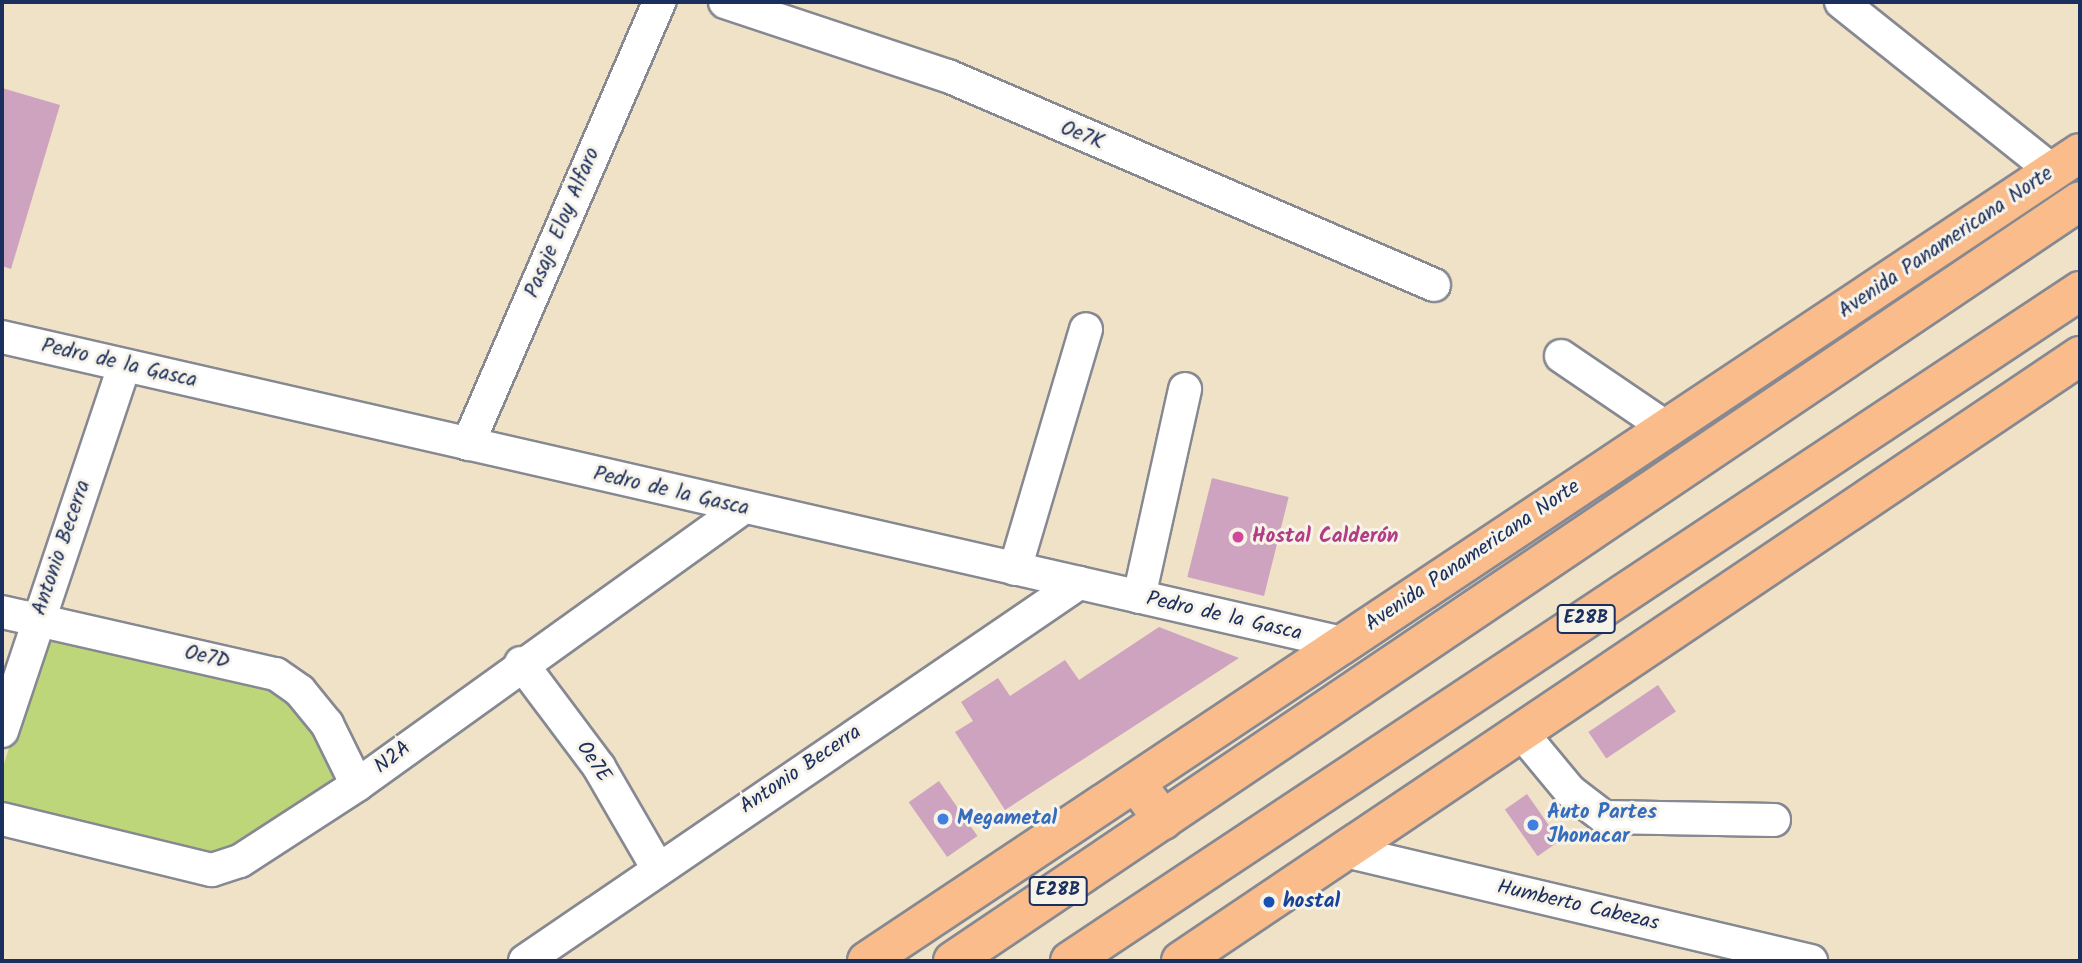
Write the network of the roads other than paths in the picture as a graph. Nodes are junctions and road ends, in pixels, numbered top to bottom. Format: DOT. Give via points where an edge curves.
graph roads {
  1 [pos="659,2"];
  2 [pos="726,2"];
  3 [pos="1840,2"];
  4 [pos="2066,162"];
  5 [pos="2080,201"];
  6 [pos="1434,285"];
  7 [pos="2080,290"];
  8 [pos="1086,329"];
  9 [pos="2,337"];
  10 [pos="1561,356"];
  11 [pos="2075,363"];
  12 [pos="124,366"];
  13 [pos="1185,389"];
  14 [pos="1667,428"];
  15 [pos="468,444"];
  16 [pos="742,508"];
  17 [pos="1015,569"];
  18 [pos="1079,583"];
  19 [pos="1139,597"];
  20 [pos="2,612"];
  21 [pos="38,621"];
  22 [pos="1342,643"];
  23 [pos="521,663"];
  24 [pos="2,731"];
  25 [pos="1521,732"];
  26 [pos="1136,783"];
  27 [pos="357,785"];
  28 [pos="2,819"];
  29 [pos="1163,820"];
  30 [pos="1774,820"];
  31 [pos="1345,851"];
  32 [pos="657,867"];
  33 [pos="1735,953"];
  34 [pos="1087,956"];
  35 [pos="525,961"];
  36 [pos="867,961"];
  37 [pos="953,961"];
  38 [pos="1181,961"];
  39 [pos="1811,961"];
  1 -- 15 [label="street, Pasaje Eloy Alfaro"];
  2 -- 6 [label="street, Oe7K" via="948,76"];
  3 -- 4 [label="street"];
  4 -- 14 [label="main road, Avenida Panamericana Norte"];
  5 -- 29 [label="main road, Avenida Panamericana Norte / E28B"];
  7 -- 34 [label="main road, E28B"];
  8 -- 17 [label="street"];
  9 -- 12 [label="street, Pedro de la Gasca"];
  10 -- 14 [label="street"];
  11 -- 25 [label="main road"];
  12 -- 15 [label="street, Pedro de la Gasca"];
  12 -- 21 [label="street, Antonio Becerra"];
  13 -- 19 [label="street"];
  14 -- 22 [label="main road, Avenida Panamericana Norte"];
  15 -- 16 [label="street, Pedro de la Gasca"];
  16 -- 17 [label="street, Pedro de la Gasca"];
  16 -- 23 [label="street, N2A"];
  17 -- 18 [label="street, Pedro de la Gasca"];
  18 -- 19 [label="street, Pedro de la Gasca"];
  18 -- 32 [label="street, Antonio Becerra"];
  19 -- 22 [label="street, Pedro de la Gasca"];
  20 -- 21 [label="street, Oe7D"];
  21 -- 24 [label="street, Antonio Becerra"];
  21 -- 27 [label="street, Oe7D" via="276,674 300,691 327,724"];
  22 -- 26 [label="main road, Avenida Panamericana Norte"];
  23 -- 27 [label="street, N2A"];
  23 -- 32 [label="street, Oe7E" via="599,767"];
  25 -- 30 [label="street" via="1570,791 1604,817"];
  25 -- 31 [label="main road"];
  26 -- 29 [label="main road"];
  26 -- 36 [label="main road, Avenida Panamericana Norte"];
  27 -- 28 [label="street, N2A" via="271,844 212,870"];
  29 -- 37 [label="main road, Avenida Panamericana Norte / E28B"];
  31 -- 33 [label="street, Humberto Cabezas"];
  31 -- 38 [label="main road"];
  32 -- 35 [label="street, Antonio Becerra"];
  33 -- 39 [label="street, Humberto Cabezas"];
}
